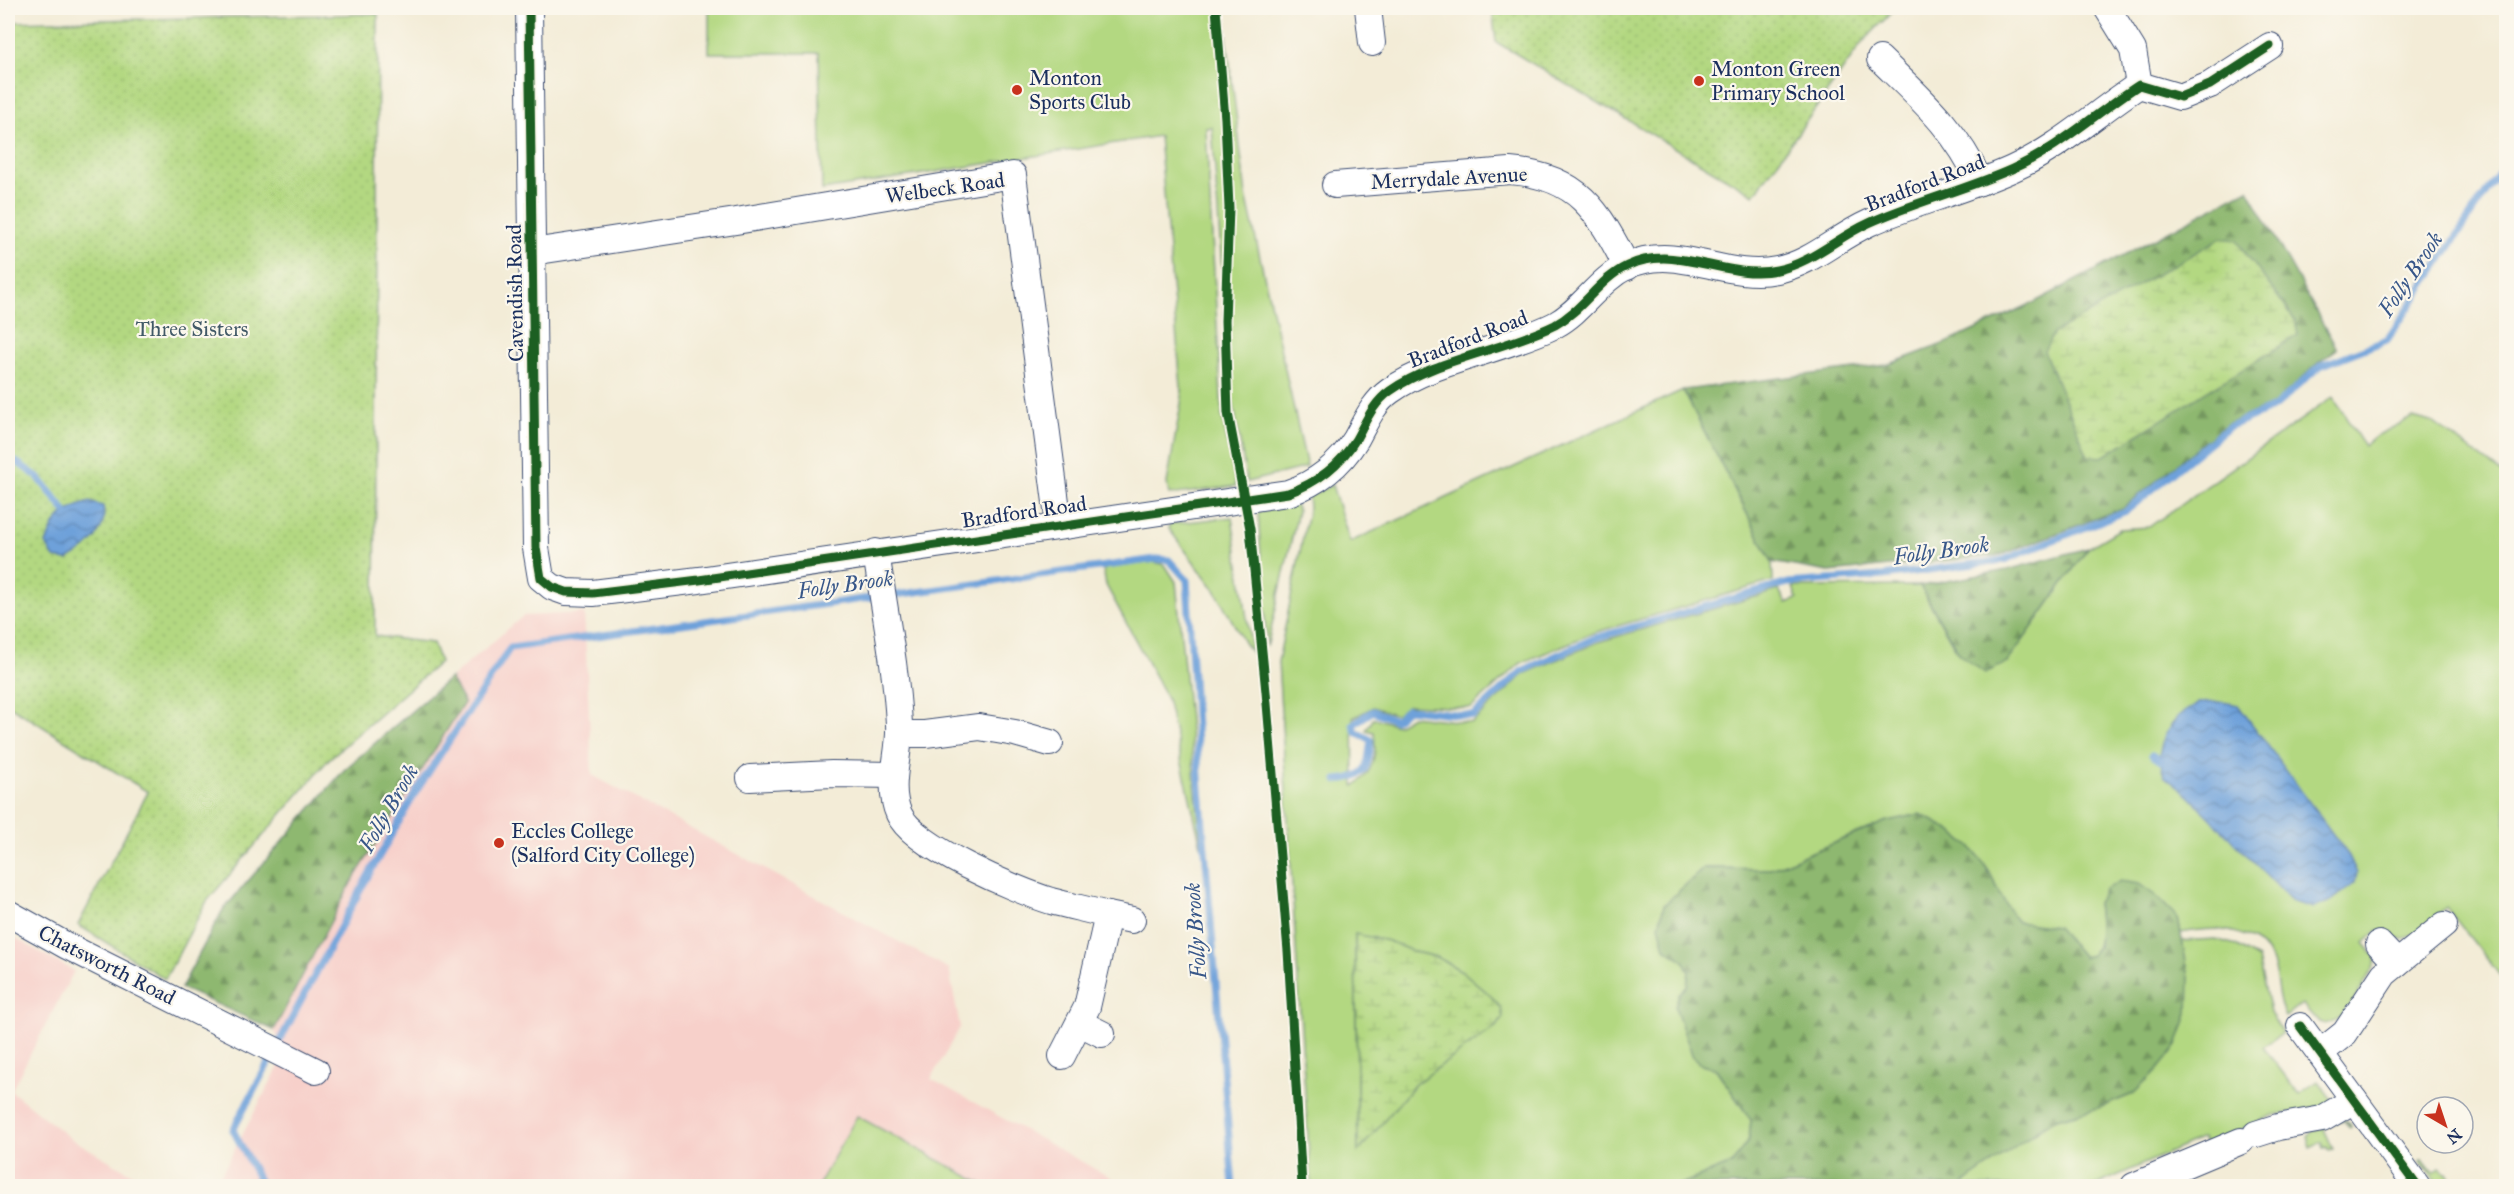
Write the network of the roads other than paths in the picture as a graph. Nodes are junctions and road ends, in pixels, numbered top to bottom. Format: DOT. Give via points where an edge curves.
graph roads {
  1 [pos="529,8"];
  2 [pos="1368,8"];
  3 [pos="2108,8"];
  4 [pos="1372,43"];
  5 [pos="2270,46"];
  6 [pos="1880,59"];
  7 [pos="2139,85"];
  8 [pos="1980,182"];
  9 [pos="1335,185"];
  10 [pos="532,252"];
  11 [pos="1627,267"];
  12 [pos="1059,525"];
  13 [pos="876,552"];
  14 [pos="541,578"];
  15 [pos="900,734"];
  16 [pos="1050,743"];
  17 [pos="894,775"];
  18 [pos="750,778"];
  19 [pos="8,913"];
  20 [pos="2444,925"];
  21 [pos="2379,944"];
  22 [pos="2397,963"];
  23 [pos="2300,1026"];
  24 [pos="2320,1053"];
  25 [pos="1062,1056"];
  26 [pos="307,1066"];
  27 [pos="2354,1100"];
  28 [pos="2164,1181"];
  29 [pos="2134,1186"];
  30 [pos="2417,1186"];
  1 -- 10 [label="street, Cavendish Road"];
  2 -- 4 [label="street"];
  3 -- 7 [label="street" via="2133,50"];
  5 -- 7 [label="street" via="2210,85 2180,97"];
  6 -- 8 [label="street" via="1950,129"];
  7 -- 8 [label="street, Bradford Road" via="2050,148"];
  8 -- 11 [label="street, Bradford Road" via="1867,224 1817,255 1776,270 1742,272 1672,257 1651,258"];
  9 -- 11 [label="street, Merrydale Avenue" via="1510,171 1536,173 1574,191 1587,202"];
  10 -- 12 [label="street, Welbeck Road" via="1013,175"];
  10 -- 14 [label="street, Cavendish Road" via="536,548"];
  11 -- 12 [label="street, Bradford Road" via="1608,278 1576,311 1555,325 1396,387 1373,408 1336,465 1300,489"];
  12 -- 13 [label="street, Bradford Road"];
  13 -- 14 [label="street, Bradford Road" via="593,593 566,592"];
  13 -- 15 [label="street"];
  15 -- 16 [label="street" via="979,727"];
  15 -- 17 [label="street"];
  17 -- 18 [label="street"];
  17 -- 25 [label="street" via="899,815 929,843 1012,887 1051,901 1120,917 1092,993 1091,1029"];
  19 -- 26 [label="street, Chatsworth Road"];
  20 -- 22 [label="street"];
  21 -- 22 [label="street"];
  22 -- 24 [label="street" via="2384,974 2345,1033"];
  23 -- 24 [label="street"];
  24 -- 27 [label="street"];
  27 -- 28 [label="street" via="2322,1119 2278,1127 2249,1138"];
  27 -- 30 [label="street"];
  28 -- 29 [label="street"];
}
